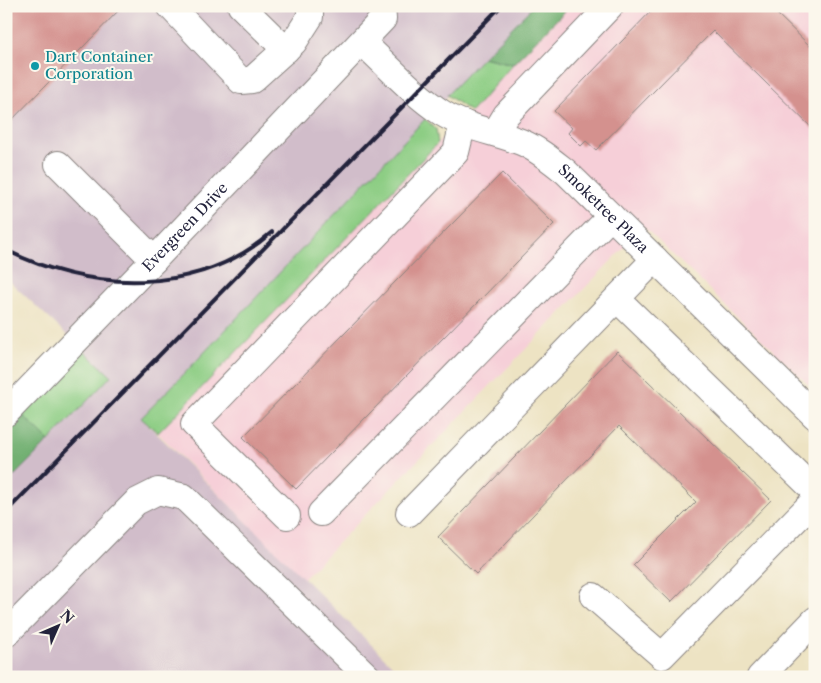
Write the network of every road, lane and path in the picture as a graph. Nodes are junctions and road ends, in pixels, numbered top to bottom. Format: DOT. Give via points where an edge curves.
graph roads {
  1 [pos="170,6"];
  2 [pos="241,6"];
  3 [pos="310,6"];
  4 [pos="382,6"];
  5 [pos="610,6"];
  6 [pos="362,42"];
  7 [pos="286,50"];
  8 [pos="463,123"];
  9 [pos="495,133"];
  10 [pos="58,164"];
  11 [pos="611,216"];
  12 [pos="655,259"];
  13 [pos="154,260"];
  14 [pos="617,299"];
  15 [pos="6,413"];
  16 [pos="815,416"];
  17 [pos="815,491"];
  18 [pos="815,500"];
  19 [pos="321,513"];
  20 [pos="409,513"];
  21 [pos="287,516"];
  22 [pos="593,596"];
  23 [pos="815,620"];
  24 [pos="6,634"];
  25 [pos="368,677"];
  26 [pos="760,677"];
  1 -- 7 [label="street" via="241,81 252,80"];
  2 -- 7 [label="street"];
  3 -- 7 [label="street" via="310,17"];
  4 -- 6 [label="street, Evergreen Drive" via="384,19"];
  5 -- 9 [label="street" via="506,114"];
  6 -- 8 [label="street, Smoketree Plaza" via="443,114"];
  6 -- 13 [label="street, Evergreen Drive"];
  8 -- 9 [label="street, Smoketree Plaza"];
  8 -- 21 [label="street" via="456,152 194,424"];
  9 -- 11 [label="street, Smoketree Plaza" via="523,143 547,157"];
  10 -- 13 [label="street"];
  11 -- 12 [label="street, Smoketree Plaza"];
  11 -- 19 [label="street"];
  12 -- 14 [label="street"];
  12 -- 16 [label="street, Smoketree Plaza"];
  13 -- 15 [label="street, Evergreen Drive"];
  14 -- 17 [label="street"];
  14 -- 20 [label="street"];
  18 -- 22 [label="street" via="662,656"];
  23 -- 26 [label="street"];
  24 -- 25 [label="street" via="136,502 158,491 184,497"];
}
